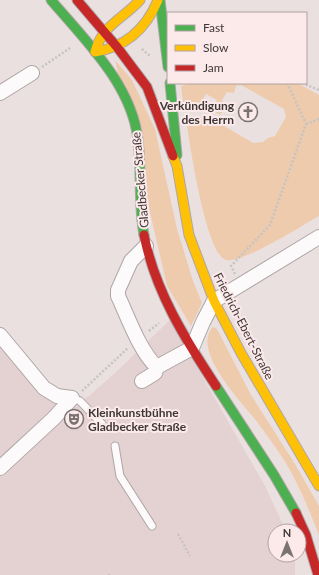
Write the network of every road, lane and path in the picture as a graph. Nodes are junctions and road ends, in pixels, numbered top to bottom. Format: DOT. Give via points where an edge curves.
graph roads {
  1 [pos="51,0"];
  2 [pos="77,0"];
  3 [pos="140,0"];
  4 [pos="159,0"];
  5 [pos="103,31"];
  6 [pos="84,39"];
  7 [pos="117,47"];
  8 [pos="95,52"];
  9 [pos="167,60"];
  10 [pos="32,74"];
  11 [pos="170,84"];
  12 [pos="287,84"];
  13 [pos="304,84"];
  14 [pos="319,90"];
  15 [pos="0,94"];
  16 [pos="319,119"];
  17 [pos="306,124"];
  18 [pos="177,166"];
  19 [pos="319,237"];
  20 [pos="146,246"];
  21 [pos="240,286"];
  22 [pos="214,301"];
  23 [pos="171,312"];
  24 [pos="0,335"];
  25 [pos="139,339"];
  26 [pos="192,348"];
  27 [pos="157,367"];
  28 [pos="142,381"];
  29 [pos="72,398"];
  30 [pos="102,424"];
  31 [pos="115,446"];
  32 [pos="0,468"];
  33 [pos="319,486"];
  34 [pos="152,526"];
  35 [pos="178,534"];
  36 [pos="190,556"];
  37 [pos="318,575"];
  1 -- 6 [label="main road, Gladbecker Straße"];
  2 -- 5 [label="main road"];
  3 -- 5 [label="main road" via="134,8"];
  4 -- 7 [label="main road" via="154,12 140,31"];
  4 -- 9 [label="main road"];
  5 -- 7 [label="main road"];
  5 -- 8 [label="main road" via="97,40"];
  6 -- 8 [label="main road, Gladbecker Straße"];
  6 -- 10 [label="path"];
  7 -- 8 [label="main road"];
  7 -- 18 [label="main road" via="146,87"];
  8 -- 20 [label="main road, Gladbecker Straße" via="119,88 134,119 140,159 140,207"];
  10 -- 15 [label="street"];
  11 -- 18 [label="main road"];
  12 -- 17 [label="path"];
  13 -- 14 [label="path"];
  16 -- 17 [label="path"];
  17 -- 21 [label="path" via="270,225 231,266"];
  18 -- 22 [label="main road, Friedrich-Ebert-Straße" via="189,235"];
  19 -- 21 [label="street"];
  20 -- 23 [label="main road, Gladbecker Straße" via="154,274"];
  20 -- 25 [label="street" via="131,260 115,291"];
  21 -- 22 [label="street"];
  22 -- 26 [label="street"];
  22 -- 33 [label="main road, Friedrich-Ebert-Straße" via="241,354"];
  23 -- 25 [label="path"];
  23 -- 26 [label="main road, Gladbecker Straße"];
  24 -- 29 [label="street" via="44,388 57,396"];
  25 -- 27 [label="street" via="152,363"];
  25 -- 29 [label="path" via="88,387"];
  26 -- 27 [label="street"];
  26 -- 37 [label="main road" via="265,461 301,524"];
  27 -- 28 [label="street" via="155,373"];
  29 -- 30 [label="lane" via="80,401"];
  29 -- 32 [label="street"];
  31 -- 34 [label="lane" via="120,476"];
  35 -- 36 [label="path"];
}
